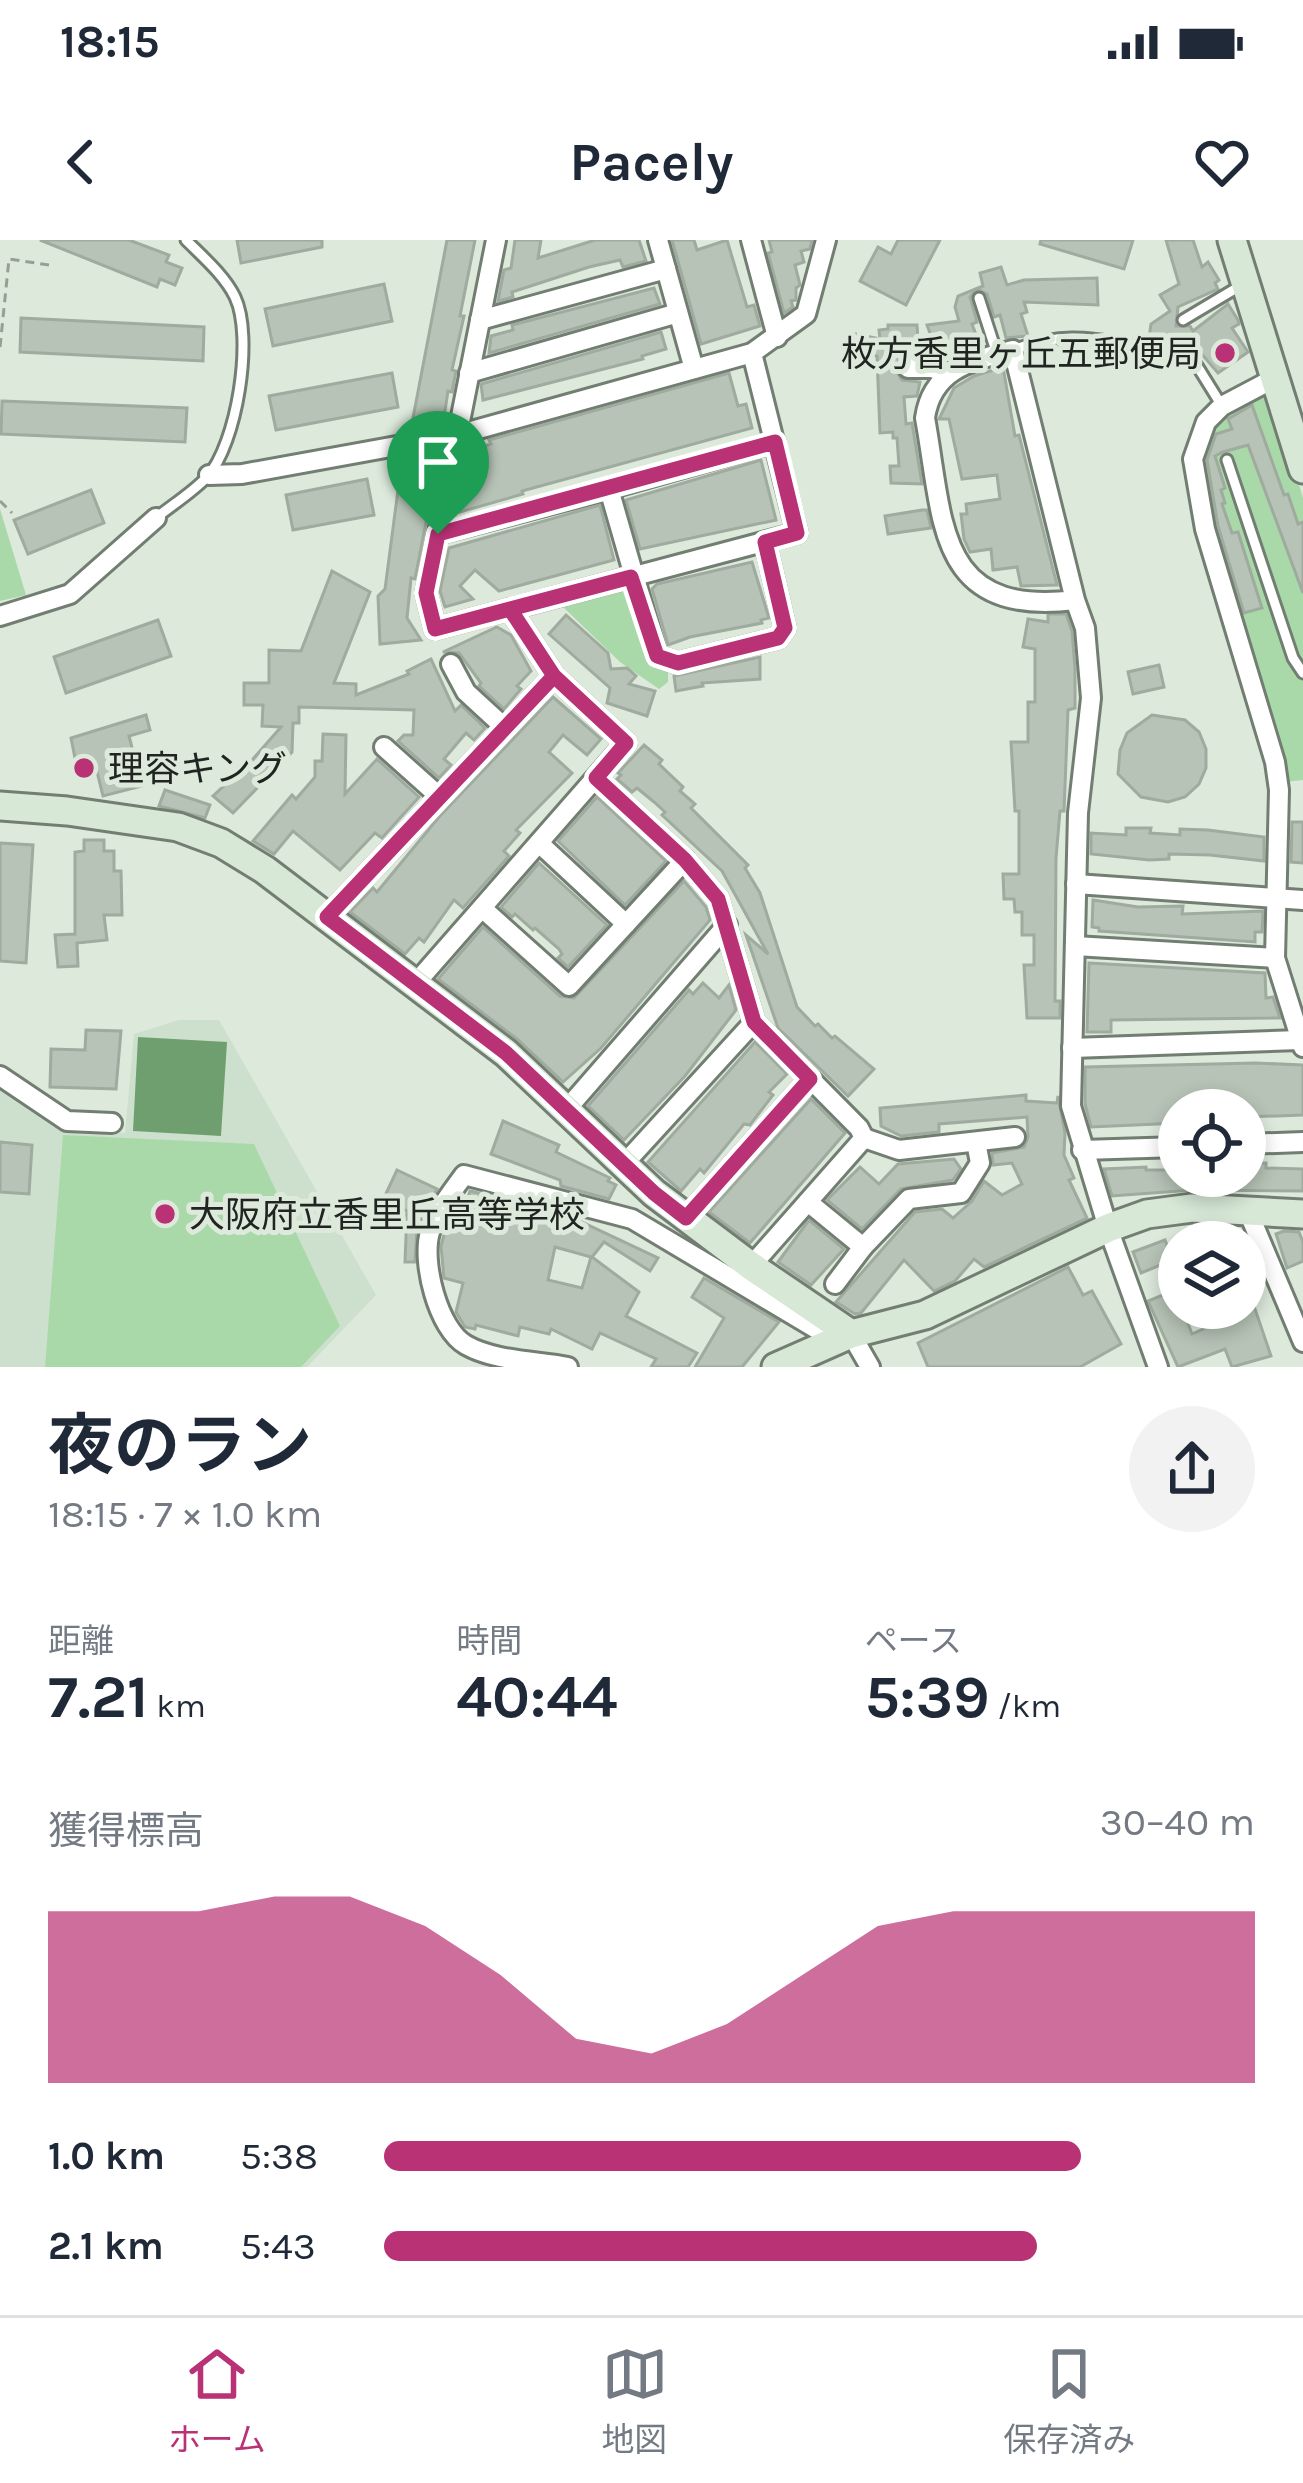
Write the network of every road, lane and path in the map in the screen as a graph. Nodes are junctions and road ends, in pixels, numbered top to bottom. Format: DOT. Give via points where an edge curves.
graph roads {
  1 [pos="187,240"];
  2 [pos="496,240"];
  3 [pos="658,240"];
  4 [pos="751,240"];
  5 [pos="826,240"];
  6 [pos="1232,240"];
  7 [pos="49,265"];
  8 [pos="666,269"];
  9 [pos="1246,283"];
  10 [pos="979,298"];
  11 [pos="678,313"];
  12 [pos="480,320"];
  13 [pos="1183,320"];
  14 [pos="777,337"];
  15 [pos="0,347"];
  16 [pos="1148,347"];
  17 [pos="752,352"];
  18 [pos="1005,352"];
  19 [pos="1191,356"];
  20 [pos="908,368"];
  21 [pos="694,369"];
  22 [pos="470,374"];
  23 [pos="947,374"];
  24 [pos="1275,378"];
  25 [pos="1222,406"];
  26 [pos="457,435"];
  27 [pos="775,442"];
  28 [pos="1228,460"];
  29 [pos="1303,469"];
  30 [pos="209,475"];
  31 [pos="609,489"];
  32 [pos="0,501"];
  33 [pos="12,513"];
  34 [pos="156,518"];
  35 [pos="438,534"];
  36 [pos="765,542"];
  37 [pos="631,577"];
  38 [pos="1075,601"];
  39 [pos="510,609"];
  40 [pos="0,616"];
  41 [pos="451,664"];
  42 [pos="1303,673"];
  43 [pos="554,676"];
  44 [pos="505,728"];
  45 [pos="384,747"];
  46 [pos="596,778"];
  47 [pos="440,797"];
  48 [pos="0,806"];
  49 [pos="539,843"];
  50 [pos="685,860"];
  51 [pos="1076,884"];
  52 [pos="1276,898"];
  53 [pos="1303,900"];
  54 [pos="482,908"];
  55 [pos="327,917"];
  56 [pos="626,924"];
  57 [pos="727,925"];
  58 [pos="1075,946"];
  59 [pos="1275,958"];
  60 [pos="415,984"];
  61 [pos="754,1022"];
  62 [pos="1301,1044"];
  63 [pos="1072,1048"];
  64 [pos="0,1076"];
  65 [pos="810,1079"];
  66 [pos="566,1110"];
  67 [pos="112,1124"];
  68 [pos="1015,1137"];
  69 [pos="863,1138"];
  70 [pos="976,1142"];
  71 [pos="1303,1142"];
  72 [pos="1266,1143"];
  73 [pos="1158,1148"];
  74 [pos="1082,1150"];
  75 [pos="624,1164"];
  76 [pos="808,1202"];
  77 [pos="1246,1209"];
  78 [pos="1303,1214"];
  79 [pos="686,1218"];
  80 [pos="1108,1228"];
  81 [pos="863,1247"];
  82 [pos="751,1266"];
  83 [pos="835,1284"];
  84 [pos="843,1336"];
  85 [pos="1303,1342"];
  86 [pos="568,1367"];
  87 [pos="776,1367"];
  88 [pos="870,1367"];
  89 [pos="1158,1367"];
  1 -- 30 [label="lane" via="240,314 238,398"];
  2 -- 12 [label="street"];
  3 -- 8 [label="street"];
  4 -- 14 [label="street"];
  5 -- 14 [label="street" via="806,314"];
  6 -- 9 [label="street"];
  7 -- 15 [label="path" via="9,260"];
  8 -- 11 [label="street"];
  8 -- 12 [label="street"];
  9 -- 13 [label="lane"];
  9 -- 24 [label="street"];
  10 -- 18 [label="lane"];
  11 -- 21 [label="street"];
  11 -- 22 [label="street"];
  12 -- 22 [label="street"];
  14 -- 17 [label="street"];
  16 -- 18 [label="lane" via="1061,337"];
  17 -- 21 [label="street"];
  17 -- 27 [label="street"];
  18 -- 23 [label="street"];
  18 -- 38 [label="street"];
  19 -- 25 [label="lane"];
  20 -- 23 [label="street"];
  21 -- 26 [label="street"];
  22 -- 26 [label="street"];
  23 -- 38 [label="street" via="925,418 958,567 1004,595 1039,604"];
  24 -- 25 [label="street"];
  24 -- 29 [label="street"];
  25 -- 52 [label="street" via="1197,441 1194,476 1275,762"];
  26 -- 30 [label="street"];
  26 -- 35 [label="street"];
  27 -- 31 [label="street"];
  27 -- 36 [label="street" via="797,533"];
  28 -- 42 [label="lane"];
  30 -- 34 [label="lane"];
  31 -- 35 [label="street"];
  31 -- 37 [label="street"];
  32 -- 33 [label="path"];
  34 -- 40 [label="street" via="70,594"];
  35 -- 39 [label="street" via="426,593 435,629"];
  36 -- 37 [label="street"];
  36 -- 37 [label="street" via="785,628 768,643 678,663 657,656"];
  37 -- 39 [label="street"];
  38 -- 51 [label="street" via="1091,698"];
  39 -- 43 [label="street"];
  41 -- 44 [label="street" via="466,692"];
  43 -- 44 [label="street"];
  43 -- 46 [label="street" via="626,743"];
  44 -- 47 [label="street"];
  45 -- 47 [label="street"];
  46 -- 49 [label="street"];
  46 -- 50 [label="street"];
  47 -- 55 [label="street"];
  48 -- 55 [label="street" via="178,827 266,869"];
  49 -- 54 [label="street"];
  49 -- 56 [label="street"];
  50 -- 56 [label="street"];
  50 -- 57 [label="street" via="718,899"];
  51 -- 52 [label="street"];
  51 -- 58 [label="street"];
  52 -- 53 [label="street"];
  52 -- 59 [label="street"];
  54 -- 56 [label="street" via="568,986"];
  54 -- 60 [label="street"];
  55 -- 60 [label="street"];
  57 -- 61 [label="street"];
  57 -- 66 [label="street"];
  58 -- 59 [label="street"];
  58 -- 63 [label="street"];
  59 -- 62 [label="street"];
  60 -- 66 [label="street"];
  61 -- 65 [label="street"];
  61 -- 75 [label="street"];
  62 -- 63 [label="street"];
  63 -- 74 [label="street" via="1071,1106"];
  64 -- 67 [label="street" via="67,1121"];
  65 -- 69 [label="street"];
  65 -- 79 [label="street"];
  66 -- 75 [label="street"];
  68 -- 70 [label="street"];
  69 -- 70 [label="street" via="899,1150"];
  69 -- 76 [label="street"];
  70 -- 81 [label="street" via="980,1162 962,1193 909,1199"];
  71 -- 72 [label="street"];
  73 -- 74 [label="street"];
  74 -- 80 [label="street"];
  75 -- 79 [label="street"];
  76 -- 81 [label="street"];
  76 -- 82 [label="street"];
  77 -- 78 [label="street"];
  77 -- 80 [label="street" via="1147,1214"];
  77 -- 85 [label="street"];
  79 -- 82 [label="street"];
  80 -- 84 [label="street" via="925,1315"];
  80 -- 89 [label="street"];
  81 -- 83 [label="street"];
  82 -- 84 [label="street"];
  84 -- 86 [label="street" via="653,1228 464,1174 430,1231 447,1329 480,1351"];
  84 -- 87 [label="street"];
  84 -- 88 [label="street"];
}
